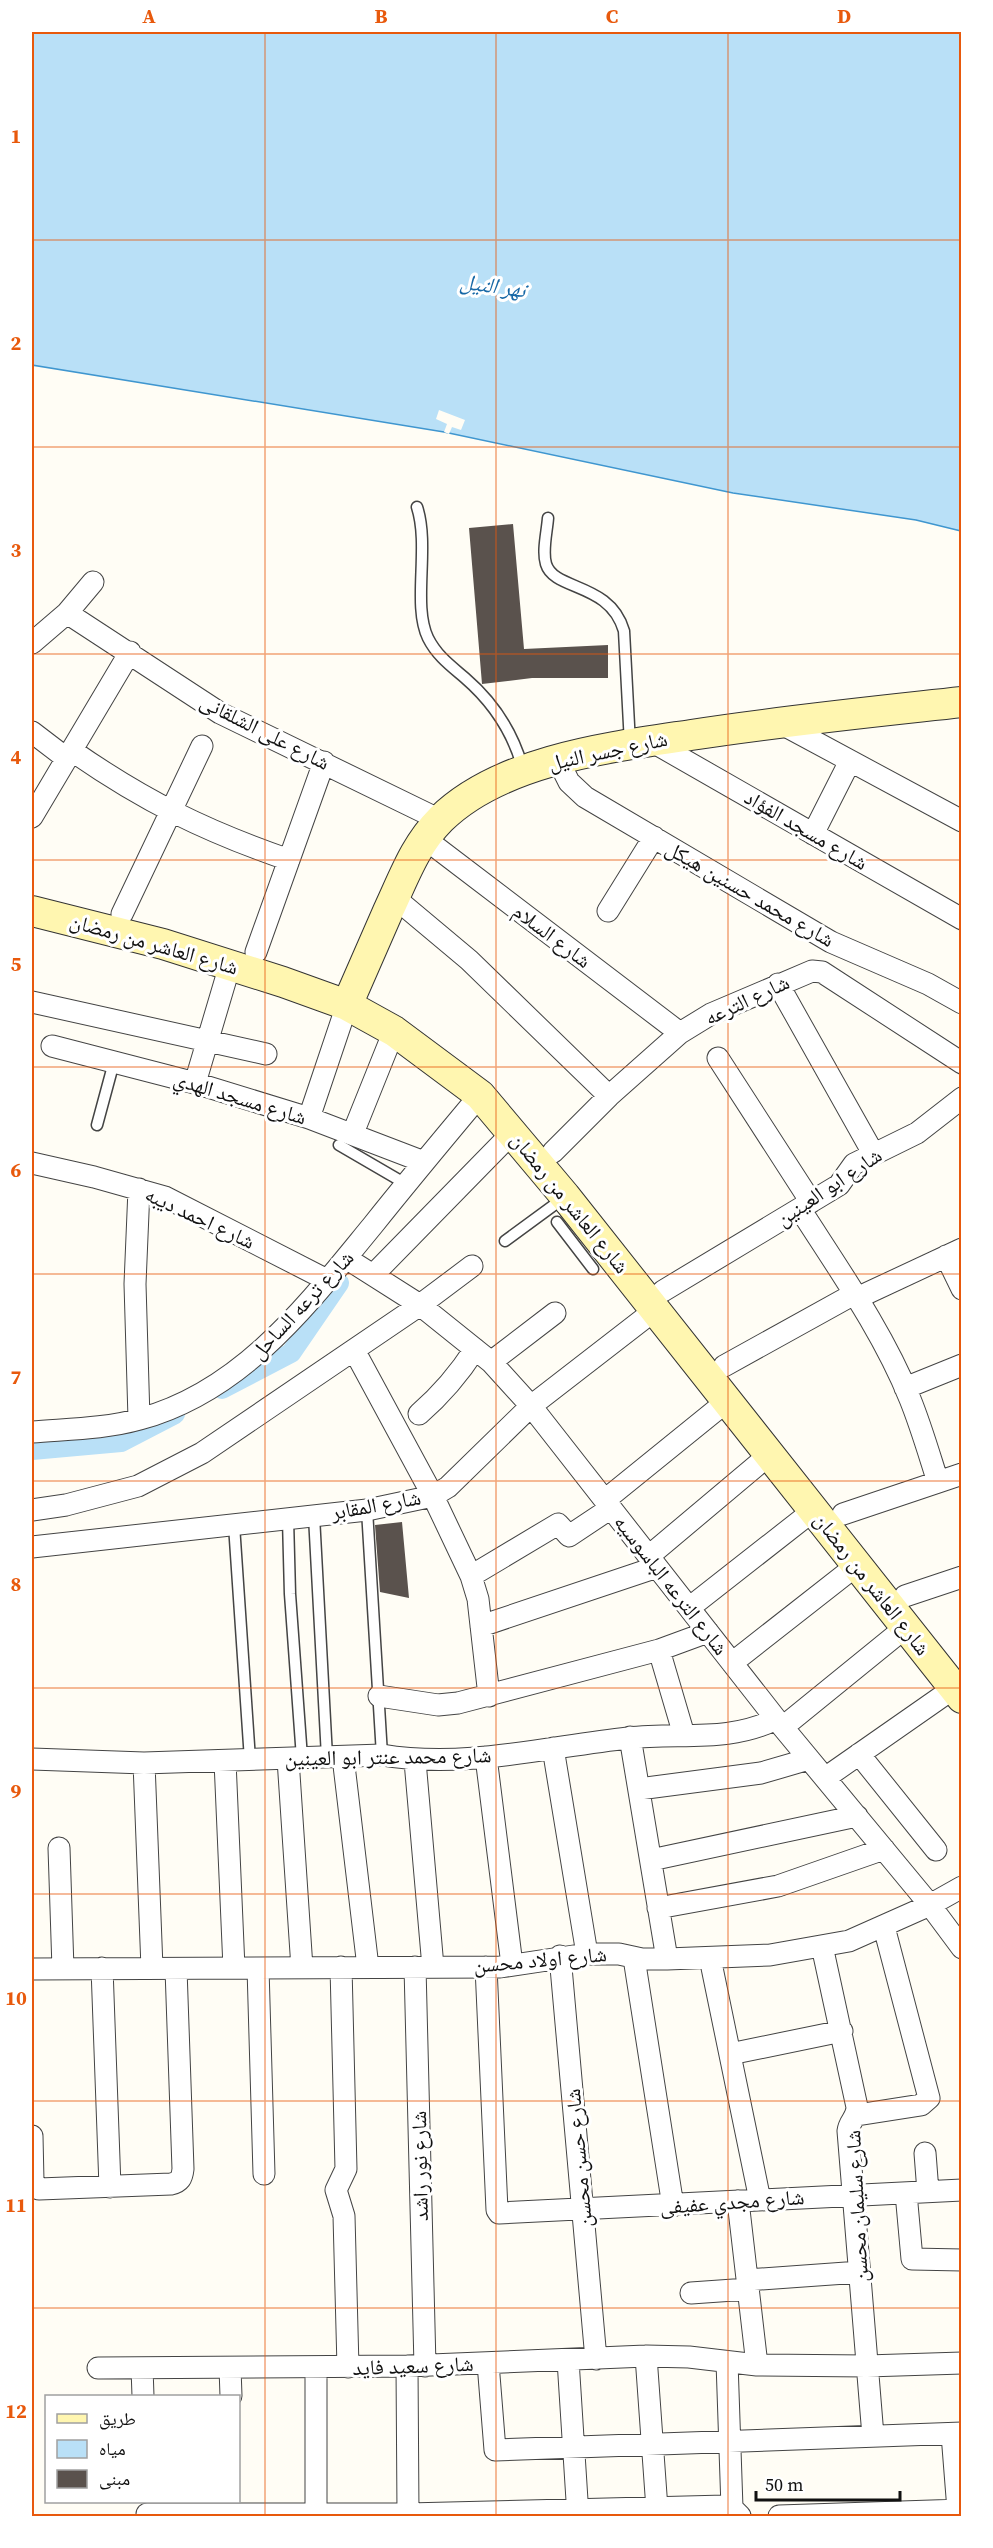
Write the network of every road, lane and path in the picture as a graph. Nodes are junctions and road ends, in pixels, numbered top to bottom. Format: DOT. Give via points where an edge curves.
graph roads {
  1 [pos="417,507"];
  2 [pos="548,518"];
  3 [pos="93,582"];
  4 [pos="67,612"];
  5 [pos="32,643"];
  6 [pos="130,652"];
  7 [pos="949,703"];
  8 [pos="962,720"];
  9 [pos="780,723"];
  10 [pos="32,732"];
  11 [pos="640,743"];
  12 [pos="202,746"];
  13 [pos="69,754"];
  14 [pos="558,760"];
  15 [pos="850,761"];
  16 [pos="324,762"];
  17 [pos="524,772"];
  18 [pos="170,812"];
  19 [pos="32,817"];
  20 [pos="962,821"];
  21 [pos="432,829"];
  22 [pos="813,834"];
  23 [pos="654,837"];
  24 [pos="289,860"];
  25 [pos="32,893"];
  26 [pos="395,898"];
  27 [pos="32,911"];
  28 [pos="608,911"];
  29 [pos="122,914"];
  30 [pos="962,919"];
  31 [pos="243,958"];
  32 [pos="778,984"];
  33 [pos="351,996"];
  34 [pos="32,1002"];
  35 [pos="962,1003"];
  36 [pos="394,1031"];
  37 [pos="680,1033"];
  38 [pos="208,1042"];
  39 [pos="52,1046"];
  40 [pos="266,1054"];
  41 [pos="718,1058"];
  42 [pos="114,1062"];
  43 [pos="962,1063"];
  44 [pos="195,1083"];
  45 [pos="480,1095"];
  46 [pos="609,1096"];
  47 [pos="962,1098"];
  48 [pos="309,1118"];
  49 [pos="97,1125"];
  50 [pos="513,1132"];
  51 [pos="346,1139"];
  52 [pos="553,1152"];
  53 [pos="873,1153"];
  54 [pos="424,1162"];
  55 [pos="32,1163"];
  56 [pos="406,1184"];
  57 [pos="139,1189"];
  58 [pos="805,1206"];
  59 [pos="560,1207"];
  60 [pos="505,1241"];
  61 [pos="954,1252"];
  62 [pos="346,1258"];
  63 [pos="472,1266"];
  64 [pos="373,1275"];
  65 [pos="327,1280"];
  66 [pos="962,1289"];
  67 [pos="856,1296"];
  68 [pos="659,1301"];
  69 [pos="420,1305"];
  70 [pos="555,1313"];
  71 [pos="475,1349"];
  72 [pos="354,1350"];
  73 [pos="491,1362"];
  74 [pos="962,1365"];
  75 [pos="724,1366"];
  76 [pos="905,1388"];
  77 [pos="726,1402"];
  78 [pos="531,1406"];
  79 [pos="419,1414"];
  80 [pos="139,1419"];
  81 [pos="32,1432"];
  82 [pos="769,1455"];
  83 [pos="962,1474"];
  84 [pos="938,1482"];
  85 [pos="434,1496"];
  86 [pos="608,1504"];
  87 [pos="32,1510"];
  88 [pos="367,1510"];
  89 [pos="814,1510"];
  90 [pos="843,1514"];
  91 [pos="314,1516"];
  92 [pos="288,1518"];
  93 [pos="234,1525"];
  94 [pos="32,1547"];
  95 [pos="653,1561"];
  96 [pos="857,1565"];
  97 [pos="471,1576"];
  98 [pos="962,1577"];
  99 [pos="904,1596"];
  100 [pos="689,1608"];
  101 [pos="481,1626"];
  102 [pos="906,1627"];
  103 [pos="708,1632"];
  104 [pos="659,1650"];
  105 [pos="732,1663"];
  106 [pos="959,1684"];
  107 [pos="379,1696"];
  108 [pos="489,1696"];
  109 [pos="780,1723"];
  110 [pos="684,1736"];
  111 [pos="630,1737"];
  112 [pos="553,1748"];
  113 [pos="859,1754"];
  114 [pos="382,1755"];
  115 [pos="335,1757"];
  116 [pos="486,1757"];
  117 [pos="295,1758"];
  118 [pos="32,1759"];
  119 [pos="809,1759"];
  120 [pos="250,1760"];
  121 [pos="225,1761"];
  122 [pos="415,1761"];
  123 [pos="144,1763"];
  124 [pos="825,1778"];
  125 [pos="639,1789"];
  126 [pos="857,1816"];
  127 [pos="59,1848"];
  128 [pos="884,1850"];
  129 [pos="936,1850"];
  130 [pos="651,1860"];
  131 [pos="962,1887"];
  132 [pos="930,1905"];
  133 [pos="658,1908"];
  134 [pos="884,1927"];
  135 [pos="822,1946"];
  136 [pos="962,1948"];
  137 [pos="587,1954"];
  138 [pos="560,1956"];
  139 [pos="634,1958"];
  140 [pos="710,1958"];
  141 [pos="667,1959"];
  142 [pos="512,1965"];
  143 [pos="341,1967"];
  144 [pos="368,1967"];
  145 [pos="424,1967"];
  146 [pos="486,1967"];
  147 [pos="102,1968"];
  148 [pos="152,1968"];
  149 [pos="234,1968"];
  150 [pos="258,1968"];
  151 [pos="303,1968"];
  152 [pos="32,1969"];
  153 [pos="63,1969"];
  154 [pos="176,1969"];
  155 [pos="842,2031"];
  156 [pos="730,2054"];
  157 [pos="857,2115"];
  158 [pos="32,2136"];
  159 [pos="925,2153"];
  160 [pos="264,2174"];
  161 [pos="110,2187"];
  162 [pos="962,2190"];
  163 [pos="928,2192"];
  164 [pos="906,2193"];
  165 [pos="854,2194"];
  166 [pos="760,2200"];
  167 [pos="738,2201"];
  168 [pos="673,2206"];
  169 [pos="584,2211"];
  170 [pos="962,2260"];
  171 [pos="860,2272"];
  172 [pos="748,2285"];
  173 [pos="691,2293"];
  174 [pos="646,2356"];
  175 [pos="596,2359"];
  176 [pos="568,2360"];
  177 [pos="727,2362"];
  178 [pos="489,2363"];
  179 [pos="962,2363"];
  180 [pos="757,2365"];
  181 [pos="416,2366"];
  182 [pos="867,2366"];
  183 [pos="348,2367"];
  184 [pos="98,2368"];
  185 [pos="142,2368"];
  186 [pos="231,2368"];
  187 [pos="316,2368"];
  188 [pos="143,2395"];
  189 [pos="231,2395"];
  190 [pos="957,2434"];
  191 [pos="873,2436"];
  192 [pos="730,2442"];
  193 [pos="653,2444"];
  194 [pos="573,2448"];
  195 [pos="232,2508"];
  196 [pos="657,2509"];
  197 [pos="960,2510"];
  198 [pos="147,2511"];
  199 [pos="736,2512"];
  200 [pos="408,2514"];
  201 [pos="511,2514"];
  202 [pos="578,2514"];
  203 [pos="316,2515"];
  204 [pos="779,2517"];
  1 -- 17 [label="lane" via="423,535 423,618 428,638 440,656 500,715 515,742"];
  2 -- 11 [label="lane" via="545,559 549,571 608,603 621,621"];
  3 -- 4 [label="street"];
  4 -- 5 [label="street"];
  4 -- 6 [label="street, شارع على الشلقانى"];
  6 -- 13 [label="street"];
  6 -- 16 [label="street, شارع على الشلقانى" via="220,713"];
  7 -- 8 [label="street"];
  7 -- 9 [label="main road, شارع جسر النيل"];
  9 -- 11 [label="main road, شارع جسر النيل"];
  9 -- 15 [label="street"];
  10 -- 13 [label="street"];
  11 -- 14 [label="main road, شارع جسر النيل"];
  11 -- 22 [label="street, شارع مسجد الفؤاد"];
  12 -- 18 [label="street"];
  13 -- 18 [label="street"];
  13 -- 19 [label="street"];
  14 -- 17 [label="main road, شارع جسر النيل"];
  14 -- 23 [label="street, شارع محمد حسنين هيكل" via="569,782 585,797"];
  15 -- 20 [label="street"];
  15 -- 22 [label="street"];
  16 -- 21 [label="street, شارع على الشلقانى"];
  16 -- 24 [label="street"];
  17 -- 21 [label="main road, شارع جسر النيل" via="458,804"];
  18 -- 24 [label="street"];
  18 -- 29 [label="street"];
  21 -- 26 [label="main road, شارع جسر النيل" via="402,877"];
  21 -- 37 [label="street, شارع السلام"];
  22 -- 30 [label="street, شارع مسجد الفؤاد"];
  23 -- 28 [label="street"];
  23 -- 35 [label="street, شارع محمد حسنين هيكل" via="831,942"];
  24 -- 31 [label="street"];
  25 -- 29 [label="main road, شارع العاشر من رمضان"];
  26 -- 33 [label="main road, شارع جسر النيل"];
  26 -- 46 [label="street" via="469,960"];
  27 -- 31 [label="main road, شارع العاشر من رمضان" via="163,944"];
  29 -- 31 [label="main road, شارع العاشر من رمضان"];
  31 -- 33 [label="main road, شارع العاشر من رمضان"];
  31 -- 38 [label="street"];
  32 -- 37 [label="street, شارع الترعه" via="711,1014"];
  32 -- 43 [label="street, شارع الترعه" via="812,971 822,972"];
  32 -- 53 [label="street"];
  33 -- 36 [label="main road, شارع العاشر من رمضان"];
  33 -- 48 [label="street"];
  33 -- 52 [label="main road, شارع العاشر من رمضان" via="407,1015 522,1113"];
  34 -- 38 [label="street"];
  36 -- 45 [label="main road, شارع العاشر من رمضان"];
  36 -- 51 [label="street"];
  37 -- 46 [label="street, شارع الترعه"];
  38 -- 40 [label="street"];
  38 -- 44 [label="street"];
  39 -- 42 [label="street, شارع مسجد الهدي"];
  41 -- 58 [label="street"];
  42 -- 44 [label="street, شارع مسجد الهدي"];
  42 -- 49 [label="lane"];
  44 -- 48 [label="street, شارع مسجد الهدي"];
  45 -- 50 [label="main road, شارع العاشر من رمضان"];
  45 -- 54 [label="street, شارع ترعه الساحل"];
  46 -- 52 [label="street, شارع الترعه"];
  47 -- 53 [label="street, شارع ابو العينين" via="916,1133"];
  48 -- 51 [label="street, شارع مسجد الهدي"];
  50 -- 59 [label="main road, شارع العاشر من رمضان"];
  50 -- 64 [label="street"];
  51 -- 54 [label="street, شارع مسجد الهدي"];
  51 -- 56 [label="lane"];
  52 -- 68 [label="main road, شارع العاشر من رمضان"];
  53 -- 58 [label="street, شارع ابو العينين" via="854,1164 842,1183"];
  54 -- 56 [label="street, شارع ترعه الساحل"];
  55 -- 57 [label="street, شارع احمد ديبه"];
  56 -- 62 [label="street, شارع ترعه الساحل"];
  57 -- 65 [label="street, شارع احمد ديبه" via="165,1197"];
  57 -- 80 [label="street" via="135,1284"];
  58 -- 67 [label="street"];
  58 -- 68 [label="street, شارع ابو العينين"];
  59 -- 60 [label="lane"];
  59 -- 68 [label="main road, شارع العاشر من رمضان" via="594,1256"];
  61 -- 66 [label="street"];
  61 -- 67 [label="street"];
  62 -- 64 [label="street, شارع الترعه الباسوسيه"];
  62 -- 65 [label="street, شارع ترعه الساحل"];
  63 -- 69 [label="street"];
  64 -- 69 [label="street, شارع الترعه الباسوسيه"];
  65 -- 80 [label="street, شارع ترعه الساحل" via="246,1365 194,1398"];
  67 -- 75 [label="street"];
  67 -- 76 [label="street"];
  68 -- 75 [label="main road, شارع العاشر من رمضان"];
  68 -- 77 [label="main road, شارع العاشر من رمضان"];
  68 -- 78 [label="street, شارع المقابر"];
  69 -- 71 [label="street, شارع الترعه الباسوسيه"];
  69 -- 72 [label="street"];
  70 -- 73 [label="street"];
  71 -- 73 [label="street, شارع الترعه الباسوسيه"];
  71 -- 79 [label="street" via="441,1395"];
  72 -- 85 [label="street"];
  72 -- 87 [label="street" via="202,1453 158,1477 113,1492"];
  73 -- 78 [label="street, شارع الترعه الباسوسيه"];
  74 -- 76 [label="street"];
  75 -- 90 [label="main road, شارع العاشر من رمضان"];
  76 -- 84 [label="street"];
  77 -- 82 [label="main road, شارع العاشر من رمضان"];
  77 -- 86 [label="street"];
  78 -- 85 [label="street, شارع المقابر"];
  78 -- 86 [label="street, شارع الترعه الباسوسيه"];
  80 -- 81 [label="street, شارع ترعه الساحل"];
  82 -- 89 [label="main road, شارع العاشر من رمضان"];
  82 -- 95 [label="street"];
  83 -- 84 [label="street"];
  84 -- 90 [label="street"];
  85 -- 88 [label="street, شارع المقابر"];
  85 -- 97 [label="street"];
  86 -- 95 [label="street, شارع الترعه الباسوسيه"];
  86 -- 97 [label="street" via="569,1536 558,1523"];
  88 -- 91 [label="street, شارع المقابر"];
  88 -- 107 [label="lane"];
  89 -- 96 [label="main road, شارع العاشر من رمضان"];
  89 -- 100 [label="street"];
  90 -- 99 [label="main road, شارع العاشر من رمضان"];
  91 -- 92 [label="street, شارع المقابر"];
  91 -- 115 [label="lane"];
  92 -- 93 [label="street, شارع المقابر"];
  92 -- 117 [label="lane"];
  93 -- 94 [label="street, شارع المقابر"];
  93 -- 120 [label="lane"];
  95 -- 100 [label="street, شارع الترعه الباسوسيه"];
  95 -- 101 [label="street"];
  96 -- 102 [label="main road, شارع العاشر من رمضان"];
  96 -- 105 [label="street"];
  97 -- 101 [label="street"];
  98 -- 99 [label="street"];
  99 -- 106 [label="main road, شارع العاشر من رمضان"];
  100 -- 103 [label="street, شارع الترعه الباسوسيه"];
  101 -- 108 [label="street"];
  102 -- 106 [label="main road, شارع العاشر من رمضان"];
  102 -- 109 [label="street, شارع محمد عنتر ابو العينين"];
  103 -- 104 [label="street"];
  103 -- 105 [label="street, شارع الترعه الباسوسيه"];
  104 -- 108 [label="street"];
  104 -- 110 [label="street"];
  105 -- 109 [label="street, شارع الترعه الباسوسيه"];
  106 -- 113 [label="street"];
  107 -- 108 [label="street" via="438,1705"];
  107 -- 114 [label="lane"];
  109 -- 110 [label="street, شارع محمد عنتر ابو العينين" via="731,1735"];
  109 -- 119 [label="street, شارع الترعه الباسوسيه"];
  110 -- 111 [label="street, شارع محمد عنتر ابو العينين"];
  111 -- 112 [label="street, شارع محمد عنتر ابو العينين"];
  111 -- 125 [label="street"];
  112 -- 116 [label="street, شارع محمد عنتر ابو العينين"];
  112 -- 137 [label="street"];
  113 -- 124 [label="street"];
  113 -- 129 [label="street"];
  114 -- 115 [label="street, شارع محمد عنتر ابو العينين"];
  114 -- 122 [label="street, شارع محمد عنتر ابو العينين"];
  115 -- 117 [label="street, شارع محمد عنتر ابو العينين"];
  115 -- 144 [label="street"];
  116 -- 122 [label="street, شارع محمد عنتر ابو العينين"];
  116 -- 142 [label="street"];
  117 -- 120 [label="street, شارع محمد عنتر ابو العينين"];
  117 -- 151 [label="street"];
  118 -- 123 [label="street, شارع محمد عنتر ابو العينين"];
  119 -- 124 [label="street, شارع الترعه الباسوسيه"];
  119 -- 125 [label="street" via="761,1773"];
  120 -- 121 [label="street, شارع محمد عنتر ابو العينين"];
  121 -- 123 [label="street, شارع محمد عنتر ابو العينين"];
  121 -- 149 [label="street"];
  122 -- 145 [label="street, شارع نور راشد"];
  123 -- 148 [label="street"];
  124 -- 126 [label="street, شارع الترعه الباسوسيه"];
  125 -- 130 [label="street"];
  126 -- 128 [label="street, شارع الترعه الباسوسيه"];
  126 -- 130 [label="street"];
  127 -- 153 [label="street"];
  128 -- 132 [label="street, شارع الترعه الباسوسيه"];
  128 -- 133 [label="street" via="778,1886"];
  130 -- 133 [label="street"];
  131 -- 132 [label="street, شارع اولاد محسن"];
  132 -- 134 [label="street, شارع اولاد محسن"];
  132 -- 136 [label="street, شارع الترعه الباسوسيه"];
  133 -- 141 [label="street"];
  134 -- 135 [label="street, شارع اولاد محسن" via="849,1941"];
  134 -- 157 [label="street" via="929,2098 921,2105"];
  135 -- 140 [label="street, شارع اولاد محسن" via="770,1955"];
  135 -- 155 [label="street, شارع سليمان محسن"];
  137 -- 138 [label="street, شارع اولاد محسن"];
  137 -- 139 [label="street, شارع اولاد محسن"];
  138 -- 142 [label="street, شارع اولاد محسن"];
  138 -- 169 [label="street, شارع حسن محسن"];
  139 -- 141 [label="street, شارع اولاد محسن"];
  139 -- 168 [label="street"];
  140 -- 141 [label="street, شارع اولاد محسن"];
  140 -- 156 [label="street"];
  142 -- 146 [label="street, شارع اولاد محسن"];
  143 -- 144 [label="street, شارع اولاد محسن"];
  143 -- 151 [label="street, شارع اولاد محسن"];
  143 -- 183 [label="street" via="346,2169 336,2190 344,2216"];
  144 -- 145 [label="street, شارع اولاد محسن"];
  145 -- 146 [label="street, شارع اولاد محسن"];
  145 -- 181 [label="street, شارع نور راشد"];
  146 -- 169 [label="street, شارع مجدي عفيفى" via="497,2210 503,2214"];
  147 -- 148 [label="street, شارع اولاد محسن"];
  147 -- 153 [label="street, شارع اولاد محسن"];
  147 -- 161 [label="street"];
  148 -- 154 [label="street, شارع اولاد محسن"];
  149 -- 150 [label="street, شارع اولاد محسن"];
  149 -- 154 [label="street, شارع اولاد محسن"];
  150 -- 151 [label="street, شارع اولاد محسن"];
  150 -- 160 [label="street"];
  152 -- 153 [label="street, شارع اولاد محسن"];
  154 -- 161 [label="street" via="183,2176 171,2184"];
  155 -- 156 [label="street"];
  155 -- 157 [label="street, شارع سليمان محسن"];
  156 -- 166 [label="street"];
  157 -- 165 [label="street, شارع سليمان محسن" via="848,2131"];
  158 -- 161 [label="street" via="33,2181 39,2189"];
  159 -- 163 [label="street"];
  162 -- 163 [label="street, شارع مجدي عفيفى"];
  163 -- 164 [label="street, شارع مجدي عفيفى"];
  164 -- 165 [label="street, شارع مجدي عفيفى"];
  164 -- 170 [label="street" via="912,2259"];
  165 -- 166 [label="street, شارع مجدي عفيفى"];
  165 -- 171 [label="street, شارع سليمان محسن"];
  166 -- 167 [label="street, شارع مجدي عفيفى"];
  167 -- 168 [label="street, شارع مجدي عفيفى"];
  167 -- 172 [label="street"];
  168 -- 169 [label="street, شارع مجدي عفيفى"];
  169 -- 175 [label="street, شارع حسن محسن"];
  171 -- 172 [label="street"];
  171 -- 182 [label="street, شارع سليمان محسن"];
  172 -- 173 [label="street"];
  172 -- 180 [label="street"];
  174 -- 175 [label="street, شارع سعيد فايد"];
  174 -- 177 [label="street, شارع سعيد فايد"];
  174 -- 193 [label="street"];
  175 -- 176 [label="street, شارع سعيد فايد"];
  176 -- 178 [label="street, شارع سعيد فايد"];
  176 -- 194 [label="street"];
  177 -- 180 [label="street, شارع سعيد فايد"];
  177 -- 192 [label="street"];
  178 -- 181 [label="street, شارع سعيد فايد"];
  178 -- 194 [label="street" via="495,2450"];
  179 -- 182 [label="street, شارع سعيد فايد"];
  180 -- 182 [label="street, شارع سعيد فايد"];
  181 -- 183 [label="street, شارع سعيد فايد"];
  181 -- 200 [label="street, شارع نور راشد"];
  182 -- 191 [label="street, شارع سليمان محسن"];
  183 -- 187 [label="street, شارع سعيد فايد"];
  184 -- 185 [label="street, شارع سعيد فايد"];
  185 -- 186 [label="street, شارع سعيد فايد"];
  185 -- 188 [label="street"];
  186 -- 187 [label="street, شارع سعيد فايد"];
  186 -- 189 [label="street"];
  187 -- 203 [label="street"];
  190 -- 191 [label="street"];
  190 -- 197 [label="street"];
  191 -- 192 [label="street"];
  192 -- 193 [label="street"];
  192 -- 199 [label="street"];
  193 -- 194 [label="street"];
  193 -- 196 [label="street"];
  194 -- 202 [label="street"];
  195 -- 198 [label="street"];
  195 -- 203 [label="street"];
  196 -- 199 [label="street" via="726,2506"];
  196 -- 202 [label="street"];
  197 -- 204 [label="street"];
  200 -- 201 [label="street"];
  200 -- 203 [label="street"];
  201 -- 202 [label="street"];
}
